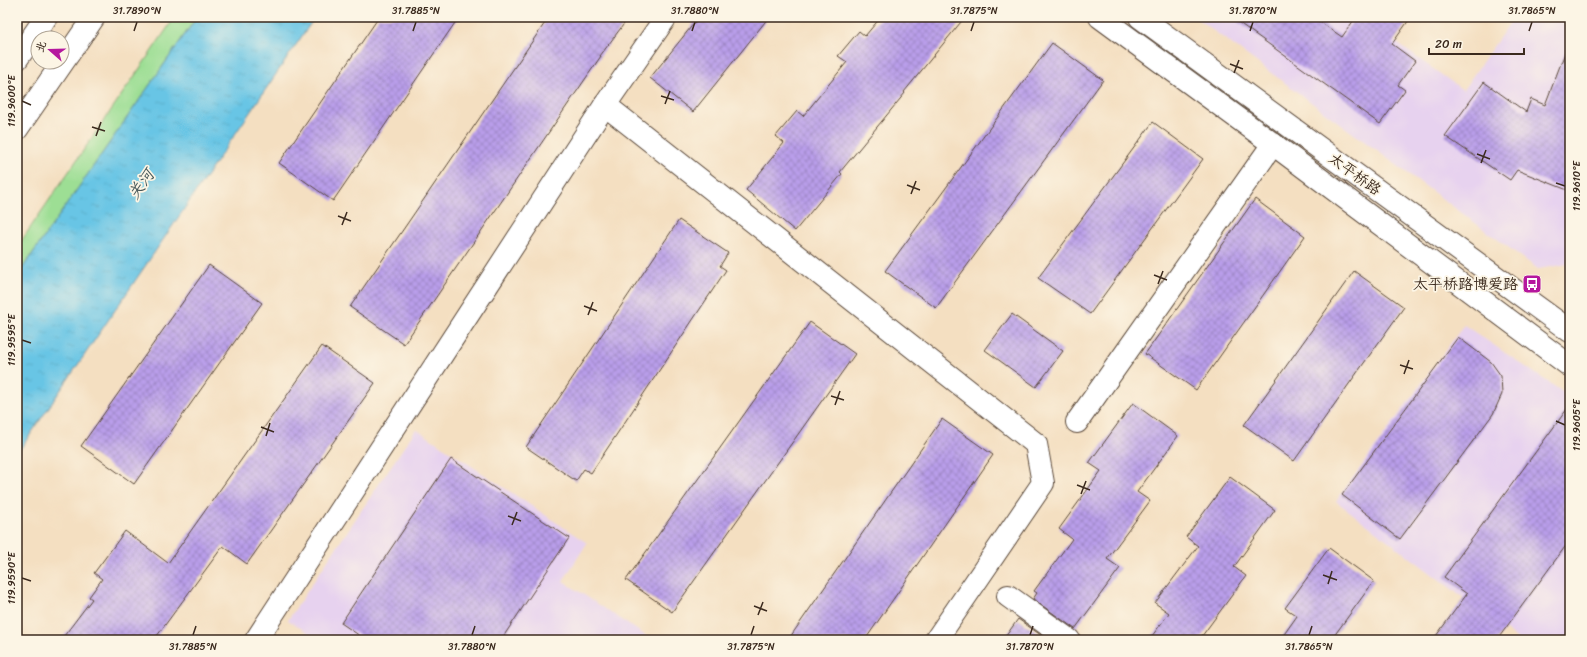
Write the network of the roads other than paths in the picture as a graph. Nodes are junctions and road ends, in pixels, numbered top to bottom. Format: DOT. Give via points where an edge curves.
graph roads {
  1 [pos="46,17"];
  2 [pos="94,17"];
  3 [pos="666,17"];
  4 [pos="1100,17"];
  5 [pos="1140,17"];
  6 [pos="17,59"];
  7 [pos="605,105"];
  8 [pos="17,129"];
  9 [pos="1273,144"];
  10 [pos="1570,331"];
  11 [pos="1570,366"];
  12 [pos="1077,422"];
  13 [pos="1008,596"];
  14 [pos="256,640"];
  15 [pos="936,640"];
  16 [pos="1069,640"];
  1 -- 6 [label="main road"];
  2 -- 8 [label="main road"];
  3 -- 7 [label="main road"];
  4 -- 9 [label="main road"];
  5 -- 10 [label="main road, 太平桥路"];
  7 -- 14 [label="main road"];
  7 -- 15 [label="main road" via="1036,444 1043,483"];
  9 -- 11 [label="main road"];
  9 -- 12 [label="main road"];
  13 -- 16 [label="main road"];
}
